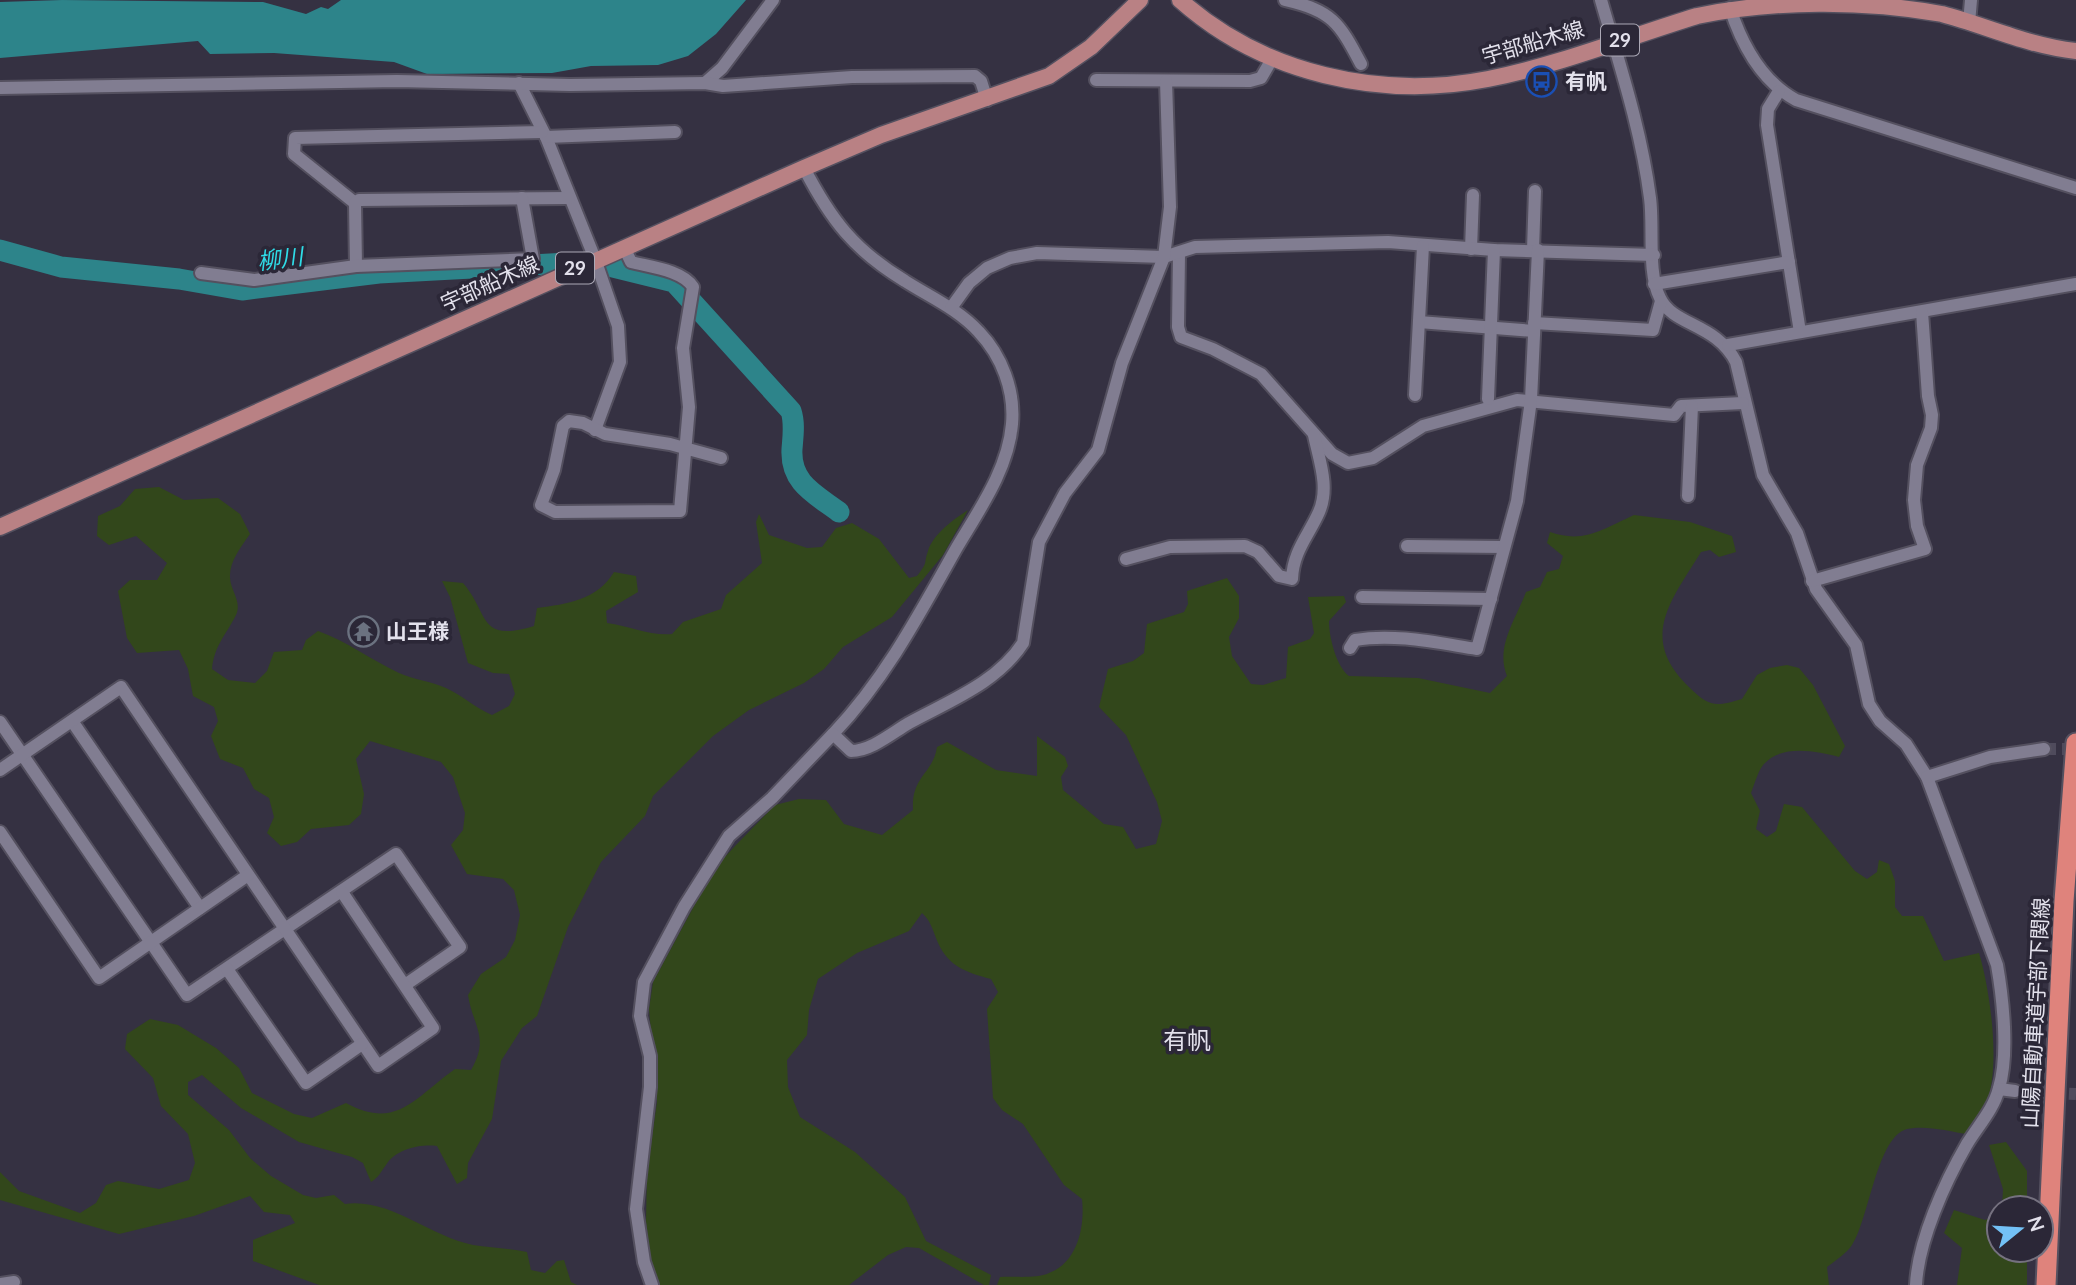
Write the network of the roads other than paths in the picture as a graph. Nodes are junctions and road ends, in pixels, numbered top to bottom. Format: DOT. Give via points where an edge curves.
graph roads {
  1 [pos="773,0"];
  2 [pos="1140,0"];
  3 [pos="1180,0"];
  4 [pos="1285,0"];
  5 [pos="1601,0"];
  6 [pos="1971,0"];
  7 [pos="1730,8"];
  8 [pos="1969,23"];
  9 [pos="1614,42"];
  10 [pos="2076,51"];
  11 [pos="1272,59"];
  12 [pos="1361,64"];
  13 [pos="1096,80"];
  14 [pos="1166,80"];
  15 [pos="519,83"];
  16 [pos="705,83"];
  17 [pos="0,88"];
  18 [pos="1779,91"];
  19 [pos="987,100"];
  20 [pos="675,132"];
  21 [pos="544,134"];
  22 [pos="804,169"];
  23 [pos="2076,188"];
  24 [pos="1535,191"];
  25 [pos="1473,195"];
  26 [pos="522,198"];
  27 [pos="569,198"];
  28 [pos="355,204"];
  29 [pos="1423,246"];
  30 [pos="624,247"];
  31 [pos="1471,249"];
  32 [pos="1494,250"];
  33 [pos="1535,250"];
  34 [pos="1179,254"];
  35 [pos="1654,255"];
  36 [pos="1164,257"];
  37 [pos="595,259"];
  38 [pos="1789,262"];
  39 [pos="355,266"];
  40 [pos="201,273"];
  41 [pos="1654,284"];
  42 [pos="2076,284"];
  43 [pos="1661,301"];
  44 [pos="951,307"];
  45 [pos="1922,312"];
  46 [pos="1419,322"];
  47 [pos="1491,326"];
  48 [pos="1534,327"];
  49 [pos="1800,332"];
  50 [pos="1728,345"];
  51 [pos="1415,395"];
  52 [pos="1488,399"];
  53 [pos="1531,400"];
  54 [pos="1743,403"];
  55 [pos="1692,406"];
  56 [pos="595,430"];
  57 [pos="1314,435"];
  58 [pos="686,449"];
  59 [pos="721,458"];
  60 [pos="1688,496"];
  61 [pos="0,527"];
  62 [pos="1407,546"];
  63 [pos="1504,547"];
  64 [pos="1126,559"];
  65 [pos="1812,581"];
  66 [pos="1362,597"];
  67 [pos="1491,599"];
  68 [pos="1350,648"];
  69 [pos="72,721"];
  70 [pos="0,722"];
  71 [pos="832,734"];
  72 [pos="2076,743"];
  73 [pos="2044,749"];
  74 [pos="23,755"];
  75 [pos="0,770"];
  76 [pos="1927,777"];
  77 [pos="0,832"];
  78 [pos="248,875"];
  79 [pos="342,891"];
  80 [pos="200,908"];
  81 [pos="285,929"];
  82 [pos="150,943"];
  83 [pos="227,969"];
  84 [pos="405,985"];
  85 [pos="362,1044"];
  86 [pos="1999,1089"];
  87 [pos="2015,1091"];
  88 [pos="14,1282"];
  89 [pos="0,1284"];
  90 [pos="652,1285"];
  91 [pos="1916,1285"];
  92 [pos="2046,1285"];
  1 -- 16 [label="street" via="722,68"];
  2 -- 19 [label="main road, 宇部船木線 / 29" via="1070,63"];
  3 -- 11 [label="main road, 宇部船木線 / 29" via="1231,38"];
  4 -- 12 [label="street" via="1314,7 1335,19"];
  5 -- 9 [label="street"];
  6 -- 8 [label="street"];
  7 -- 8 [label="main road, 宇部船木線 / 29" via="1852,2 1941,14"];
  7 -- 9 [label="main road, 宇部船木線 / 29"];
  7 -- 18 [label="street" via="1745,47"];
  8 -- 10 [label="main road, 宇部船木線 / 29"];
  9 -- 11 [label="main road, 宇部船木線 / 29" via="1516,73 1437,86 1355,81"];
  9 -- 35 [label="street" via="1641,141"];
  11 -- 14 [label="street" via="1256,80"];
  13 -- 14 [label="street"];
  14 -- 36 [label="street" via="1170,207"];
  15 -- 16 [label="street"];
  15 -- 17 [label="street"];
  15 -- 21 [label="street"];
  16 -- 19 [label="street" via="975,76"];
  18 -- 23 [label="street" via="1829,112"];
  18 -- 38 [label="street" via="1768,109 1767,125"];
  19 -- 22 [label="main road, 宇部船木線 / 29" via="881,135"];
  20 -- 21 [label="street"];
  21 -- 27 [label="street"];
  21 -- 28 [label="street" via="295,138 294,154"];
  22 -- 30 [label="main road, 宇部船木線 / 29"];
  22 -- 44 [label="street" via="825,210 859,249"];
  24 -- 33 [label="street"];
  25 -- 31 [label="street"];
  26 -- 27 [label="street"];
  26 -- 28 [label="street" via="359,200"];
  26 -- 39 [label="street" via="533,259"];
  27 -- 37 [label="street"];
  28 -- 39 [label="street"];
  29 -- 31 [label="street"];
  29 -- 34 [label="street" via="1388,242 1232,245 1195,247"];
  29 -- 46 [label="street"];
  30 -- 37 [label="main road, 宇部船木線 / 29"];
  30 -- 58 [label="street" via="631,262 688,279 693,287 683,348"];
  31 -- 32 [label="street"];
  32 -- 33 [label="street"];
  32 -- 47 [label="street"];
  33 -- 35 [label="street"];
  33 -- 48 [label="street"];
  34 -- 36 [label="street"];
  34 -- 57 [label="street" via="1181,337 1261,374"];
  35 -- 41 [label="street"];
  36 -- 44 [label="street" via="1037,253 1010,258 978,275"];
  36 -- 71 [label="street" via="1122,363 1098,450 1065,493 1039,542 1027,627 1015,655 947,704 860,750 851,751"];
  37 -- 56 [label="street" via="621,343 620,362"];
  37 -- 61 [label="main road, 宇部船木線 / 29"];
  38 -- 41 [label="street"];
  38 -- 49 [label="street"];
  39 -- 40 [label="street" via="254,280"];
  41 -- 43 [label="street"];
  42 -- 45 [label="street"];
  43 -- 48 [label="street" via="1653,330"];
  43 -- 50 [label="street"];
  44 -- 71 [label="street" via="984,337 1003,369 1013,410 1006,454 892,663"];
  45 -- 49 [label="street"];
  45 -- 65 [label="street" via="1932,415 1917,465 1914,500 1926,549"];
  46 -- 47 [label="street"];
  46 -- 51 [label="street"];
  47 -- 48 [label="street"];
  47 -- 52 [label="street"];
  48 -- 53 [label="street"];
  49 -- 50 [label="street"];
  50 -- 54 [label="street"];
  53 -- 55 [label="street" via="1674,415 1681,406"];
  53 -- 57 [label="street" via="1423,426 1360,462 1348,463 1332,454"];
  53 -- 63 [label="street" via="1517,501"];
  54 -- 55 [label="street"];
  54 -- 65 [label="street" via="1763,475 1797,533"];
  55 -- 60 [label="street"];
  56 -- 58 [label="street"];
  56 -- 58 [label="street" via="575,420 563,426 541,505 555,512 680,511"];
  57 -- 64 [label="street" via="1325,477 1321,503 1295,561 1292,579 1279,576 1258,552 1245,546 1170,547"];
  58 -- 59 [label="street"];
  62 -- 63 [label="street"];
  63 -- 67 [label="street"];
  65 -- 76 [label="street" via="1856,645 1868,704 1906,744"];
  66 -- 67 [label="street"];
  67 -- 68 [label="street" via="1477,649 1366,638 1355,640"];
  69 -- 74 [label="street"];
  69 -- 78 [label="street" via="121,687"];
  69 -- 80 [label="street"];
  70 -- 74 [label="street"];
  71 -- 90 [label="street" via="729,836 684,906 644,982 640,1016 650,1087 636,1209"];
  72 -- 92 [label="highway, 山陽自動車道宇部下関線"];
  73 -- 76 [label="street" via="1990,757"];
  74 -- 75 [label="street"];
  74 -- 82 [label="street"];
  76 -- 86 [label="street" via="1997,965 2002,1039"];
  77 -- 82 [label="street" via="99,978"];
  78 -- 80 [label="street"];
  78 -- 81 [label="street"];
  79 -- 81 [label="street"];
  79 -- 84 [label="street"];
  79 -- 84 [label="street" via="396,854 460,947"];
  80 -- 82 [label="street"];
  81 -- 83 [label="street"];
  81 -- 85 [label="street"];
  82 -- 83 [label="street" via="187,995"];
  83 -- 85 [label="street" via="306,1083"];
  84 -- 85 [label="street" via="433,1028 378,1066"];
  86 -- 87 [label="street"];
  86 -- 91 [label="street" via="1950,1177 1920,1259"];
  88 -- 89 [label="street"];
}
